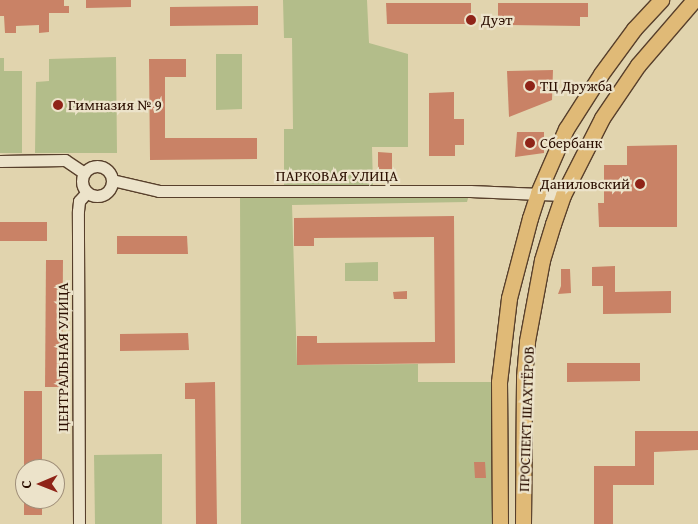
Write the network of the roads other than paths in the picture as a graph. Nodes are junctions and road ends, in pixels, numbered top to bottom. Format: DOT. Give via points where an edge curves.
graph roads {
  1 [pos="661,0"];
  2 [pos="694,0"];
  3 [pos="0,161"];
  4 [pos="84,173"];
  5 [pos="112,180"];
  6 [pos="87,192"];
  7 [pos="538,193"];
  8 [pos="563,195"];
  9 [pos="79,524"];
  10 [pos="500,524"];
  11 [pos="523,524"];
  1 -- 7 [label="main road, ПРОСПЕКТ ШАХТЁРОВ" via="634,29 601,74 566,129"];
  2 -- 8 [label="main road, ПРОСПЕКТ ШАХТЁРОВ" via="638,65 602,118"];
  3 -- 4 [label="street" via="65,160"];
  4 -- 5 [label="street" via="98,166 108,171"];
  4 -- 6 [label="street" via="82,183"];
  5 -- 6 [label="street" via="103,194"];
  5 -- 7 [label="street, ПАРКОВАЯ УЛИЦА" via="159,191"];
  6 -- 9 [label="street, ЦЕНТРАЛЬНАЯ УЛИЦА" via="79,201 78,211"];
  7 -- 8 [label="street, ПАРКОВАЯ УЛИЦА"];
  7 -- 10 [label="main road, ПРОСПЕКТ ШАХТЁРОВ" via="509,298 501,371"];
  8 -- 11 [label="main road, ПРОСПЕКТ ШАХТЁРОВ" via="542,260 527,341"];
}
